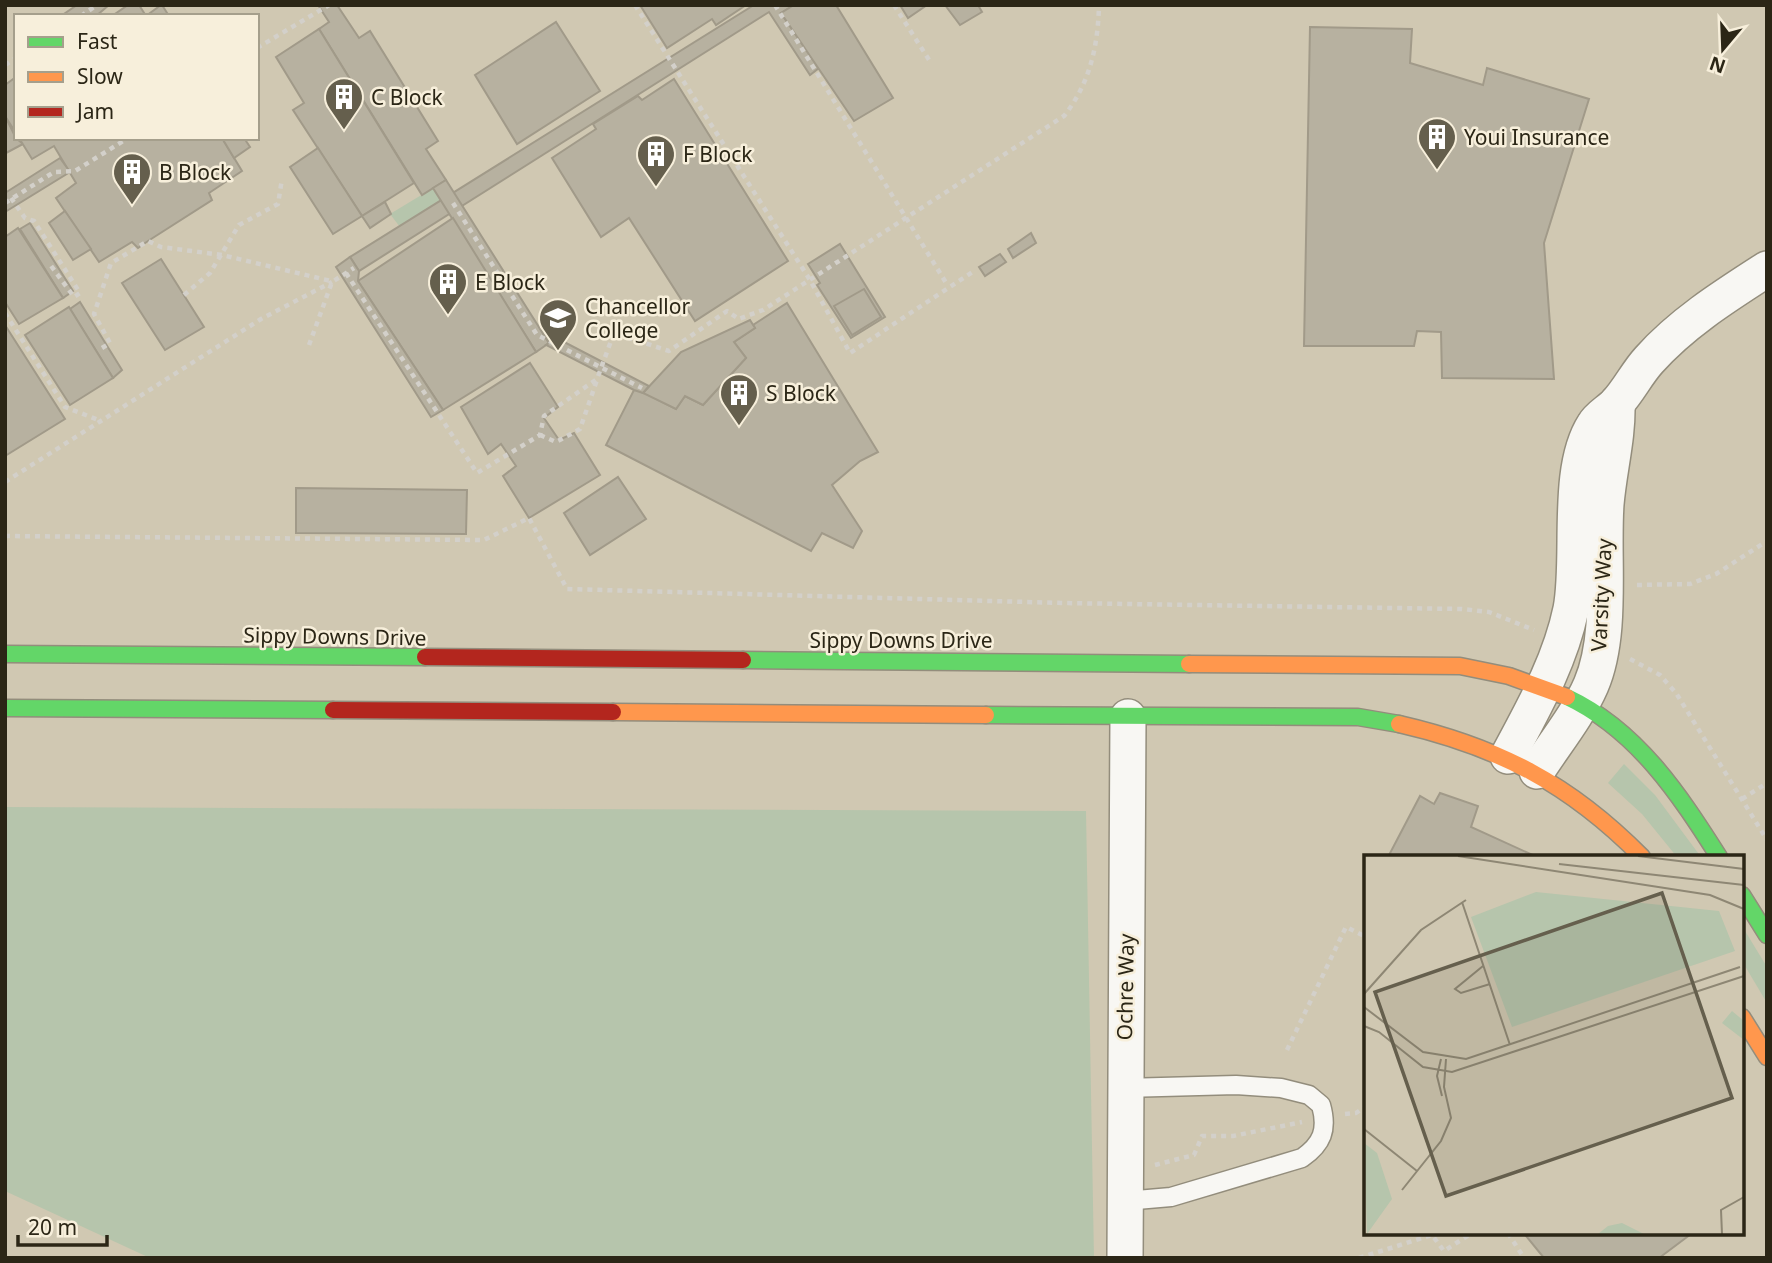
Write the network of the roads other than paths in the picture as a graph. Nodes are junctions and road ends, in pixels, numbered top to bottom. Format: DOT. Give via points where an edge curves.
graph roads {
  1 [pos="1767,270"];
  2 [pos="1617,403"];
  3 [pos="5,654"];
  4 [pos="1546,685"];
  5 [pos="1581,703"];
  6 [pos="5,708"];
  7 [pos="1128,717"];
  8 [pos="1522,763"];
  9 [pos="1640,855"];
  10 [pos="1718,855"];
  11 [pos="1744,898"];
  12 [pos="1767,935"];
  13 [pos="1744,1020"];
  14 [pos="1767,1057"];
  15 [pos="1124,1088"];
  16 [pos="1125,1201"];
  17 [pos="1125,1258"];
  1 -- 2 [label="street, Varsity Way" via="1669,339"];
  2 -- 4 [label="street, Varsity Way" via="1594,424 1583,460 1574,521 1573,590"];
  2 -- 5 [label="street, Varsity Way" via="1618,435 1606,499 1600,650"];
  3 -- 4 [label="main road, Sippy Downs Drive" via="1423,664 1499,672"];
  4 -- 5 [label="main road, Sippy Downs Drive"];
  4 -- 8 [label="street, Varsity Way"];
  5 -- 8 [label="street, Varsity Way"];
  5 -- 10 [label="main road, Sippy Downs Drive" via="1621,729 1654,761"];
  6 -- 7 [label="main road"];
  7 -- 8 [label="main road" via="1358,718 1424,729"];
  7 -- 15 [label="street, Ochre Way"];
  8 -- 9 [label="main road" via="1592,809"];
  11 -- 12 [label="main road"];
  13 -- 14 [label="main road"];
  15 -- 16 [label="street, Ochre Way"];
  15 -- 16 [label="lane" via="1281,1088 1309,1095 1321,1105 1325,1130 1302,1158 1171,1197"];
  16 -- 17 [label="street, Ochre Way"];
}
